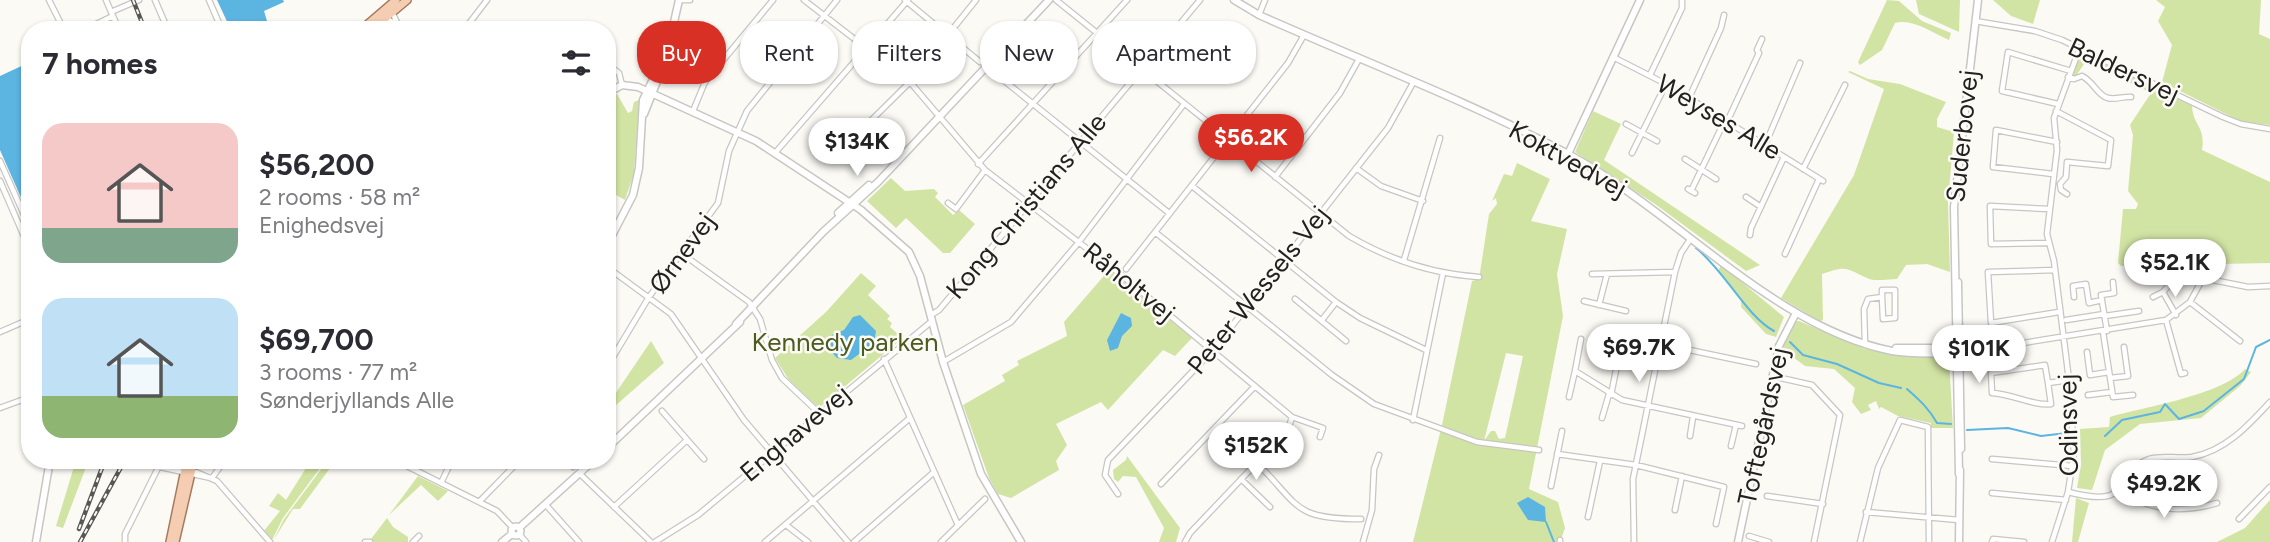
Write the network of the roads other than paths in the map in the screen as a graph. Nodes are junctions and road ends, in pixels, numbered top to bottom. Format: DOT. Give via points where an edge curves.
graph roads {
  1 [pos="49,0"];
  2 [pos="106,0"];
  3 [pos="139,0"];
  4 [pos="155,0"];
  5 [pos="209,0"];
  6 [pos="396,0"];
  7 [pos="407,0"];
  8 [pos="487,0"];
  9 [pos="679,0"];
  10 [pos="690,0"];
  11 [pos="773,0"];
  12 [pos="804,0"];
  13 [pos="837,0"];
  14 [pos="906,0"];
  15 [pos="976,0"];
  16 [pos="1049,0"];
  17 [pos="1056,0"];
  18 [pos="1127,0"];
  19 [pos="1200,0"];
  20 [pos="1234,0"];
  21 [pos="1265,0"];
  22 [pos="1640,0"];
  23 [pos="1682,0"];
  24 [pos="1978,0"];
  25 [pos="388,13"];
  26 [pos="112,14"];
  27 [pos="1258,15"];
  28 [pos="1724,15"];
  29 [pos="824,16"];
  30 [pos="60,21"];
  31 [pos="99,21"];
  32 [pos="115,21"];
  33 [pos="164,21"];
  34 [pos="218,21"];
  35 [pos="375,21"];
  36 [pos="380,21"];
  37 [pos="394,21"];
  38 [pos="471,21"];
  39 [pos="889,21"];
  40 [pos="931,21"];
  41 [pos="959,21"];
  42 [pos="1109,21"];
  43 [pos="1182,21"];
  44 [pos="1975,21"];
  45 [pos="1092,28"];
  46 [pos="1304,36"];
  47 [pos="852,37"];
  48 [pos="1762,39"];
  49 [pos="1092,40"];
  50 [pos="2080,47"];
  51 [pos="966,50"];
  52 [pos="1613,57"];
  53 [pos="1359,59"];
  54 [pos="980,62"];
  55 [pos="1800,63"];
  56 [pos="852,66"];
  57 [pos="616,71"];
  58 [pos="2069,74"];
  59 [pos="1650,75"];
  60 [pos="1413,83"];
  61 [pos="1666,83"];
  62 [pos="908,84"];
  63 [pos="912,84"];
  64 [pos="1008,84"];
  65 [pos="1129,84"];
  66 [pos="1160,84"];
  67 [pos="622,85"];
  68 [pos="1845,85"];
  69 [pos="616,88"];
  70 [pos="649,92"];
  71 [pos="2131,97"];
  72 [pos="1689,98"];
  73 [pos="1184,104"];
  74 [pos="2058,104"];
  75 [pos="1034,105"];
  76 [pos="693,111"];
  77 [pos="2056,111"];
  78 [pos="939,116"];
  79 [pos="1726,121"];
  80 [pos="1626,124"];
  81 [pos="2270,129"];
  82 [pos="736,131"];
  83 [pos="1642,132"];
  84 [pos="1440,138"];
  85 [pos="1228,140"];
  86 [pos="1657,141"];
  87 [pos="1079,142"];
  88 [pos="2057,142"];
  89 [pos="1765,145"];
  90 [pos="775,153"];
  91 [pos="1632,153"];
  92 [pos="1568,154"];
  93 [pos="1784,157"];
  94 [pos="833,158"];
  95 [pos="1685,159"];
  96 [pos="0,160"];
  97 [pos="978,164"];
  98 [pos="1356,168"];
  99 [pos="1803,169"];
  100 [pos="985,170"];
  101 [pos="1701,170"];
  102 [pos="2053,174"];
  103 [pos="1275,177"];
  104 [pos="1716,179"];
  105 [pos="1127,180"];
  106 [pos="0,181"];
  107 [pos="2052,183"];
  108 [pos="2060,184"];
  109 [pos="1192,186"];
  110 [pos="1691,191"];
  111 [pos="2067,194"];
  112 [pos="1746,197"];
  113 [pos="1423,201"];
  114 [pos="851,203"];
  115 [pos="1029,203"];
  116 [pos="948,204"];
  117 [pos="1761,207"];
  118 [pos="21,208"];
  119 [pos="2049,209"];
  120 [pos="1169,213"];
  121 [pos="1320,214"];
  122 [pos="617,226"];
  123 [pos="21,229"];
  124 [pos="1154,232"];
  125 [pos="1751,235"];
  126 [pos="1692,237"];
  127 [pos="1079,242"];
  128 [pos="2047,243"];
  129 [pos="681,253"];
  130 [pos="1785,254"];
  131 [pos="1284,260"];
  132 [pos="1404,261"];
  133 [pos="1126,270"];
  134 [pos="2055,270"];
  135 [pos="1675,272"];
  136 [pos="616,273"];
  137 [pos="1443,273"];
  138 [pos="1592,274"];
  139 [pos="1607,274"];
  140 [pos="1479,277"];
  141 [pos="2176,277"];
  142 [pos="2113,282"];
  143 [pos="2270,286"];
  144 [pos="2163,292"];
  145 [pos="649,297"];
  146 [pos="1882,297"];
  147 [pos="2074,297"];
  148 [pos="2153,297"];
  149 [pos="1295,299"];
  150 [pos="2102,300"];
  151 [pos="1584,301"];
  152 [pos="1336,302"];
  153 [pos="2190,302"];
  154 [pos="1599,305"];
  155 [pos="1247,307"];
  156 [pos="752,308"];
  157 [pos="1626,311"];
  158 [pos="2139,311"];
  159 [pos="2059,312"];
  160 [pos="1796,313"];
  161 [pos="2105,315"];
  162 [pos="2176,315"];
  163 [pos="932,318"];
  164 [pos="1322,320"];
  165 [pos="2066,320"];
  166 [pos="2166,320"];
  167 [pos="21,323"];
  168 [pos="2105,331"];
  169 [pos="0,332"];
  170 [pos="2063,338"];
  171 [pos="1581,340"];
  172 [pos="1346,341"];
  173 [pos="2240,341"];
  174 [pos="1661,344"];
  175 [pos="1865,344"];
  176 [pos="2124,347"];
  177 [pos="1620,349"];
  178 [pos="1213,350"];
  179 [pos="1426,350"];
  180 [pos="1958,350"];
  181 [pos="616,351"];
  182 [pos="2087,352"];
  183 [pos="703,359"];
  184 [pos="884,359"];
  185 [pos="943,362"];
  186 [pos="1756,364"];
  187 [pos="1575,371"];
  188 [pos="2185,373"];
  189 [pos="2110,375"];
  190 [pos="1772,376"];
  191 [pos="2069,380"];
  192 [pos="2048,383"];
  193 [pos="1255,386"];
  194 [pos="2112,392"];
  195 [pos="2133,394"];
  196 [pos="1610,395"];
  197 [pos="2088,395"];
  198 [pos="1569,397"];
  199 [pos="21,400"];
  200 [pos="2270,402"];
  201 [pos="1648,407"];
  202 [pos="0,408"];
  203 [pos="662,411"];
  204 [pos="819,412"];
  205 [pos="1292,417"];
  206 [pos="1693,417"];
  207 [pos="909,418"];
  208 [pos="1602,418"];
  209 [pos="1413,420"];
  210 [pos="1562,431"];
  211 [pos="1690,436"];
  212 [pos="1320,437"];
  213 [pos="616,440"];
  214 [pos="687,440"];
  215 [pos="1731,446"];
  216 [pos="1539,450"];
  217 [pos="773,453"];
  218 [pos="1558,454"];
  219 [pos="1379,455"];
  220 [pos="704,459"];
  221 [pos="1993,459"];
  222 [pos="1600,461"];
  223 [pos="1258,463"];
  224 [pos="1636,465"];
  225 [pos="2073,466"];
  226 [pos="49,469"];
  227 [pos="159,469"];
  228 [pos="171,469"];
  229 [pos="188,469"];
  230 [pos="190,469"];
  231 [pos="218,469"];
  232 [pos="413,469"];
  233 [pos="448,469"];
  234 [pos="511,469"];
  235 [pos="584,469"];
  236 [pos="188,472"];
  237 [pos="579,473"];
  238 [pos="933,473"];
  239 [pos="1682,476"];
  240 [pos="212,478"];
  241 [pos="1241,479"];
  242 [pos="441,483"];
  243 [pos="1161,484"];
  244 [pos="1551,486"];
  245 [pos="2270,487"];
  246 [pos="2121,489"];
  247 [pos="2068,492"];
  248 [pos="1118,494"];
  249 [pos="1992,494"];
  250 [pos="1767,496"];
  251 [pos="985,499"];
  252 [pos="2066,500"];
  253 [pos="479,502"];
  254 [pos="814,502"];
  255 [pos="2217,503"];
  256 [pos="1823,504"];
  257 [pos="546,505"];
  258 [pos="614,507"];
  259 [pos="1270,507"];
  260 [pos="1675,510"];
  261 [pos="1866,512"];
  262 [pos="1588,517"];
  263 [pos="1929,518"];
  264 [pos="1361,519"];
  265 [pos="2239,519"];
  266 [pos="1959,520"];
  267 [pos="1716,524"];
  268 [pos="786,525"];
  269 [pos="958,525"];
  270 [pos="516,531"];
  271 [pos="419,536"];
  272 [pos="1749,536"];
  273 [pos="650,541"];
  274 [pos="36,542"];
  275 [pos="125,542"];
  276 [pos="173,542"];
  277 [pos="270,542"];
  278 [pos="413,542"];
  279 [pos="502,542"];
  280 [pos="526,542"];
  281 [pos="579,542"];
  282 [pos="765,542"];
  283 [pos="808,542"];
  284 [pos="848,542"];
  285 [pos="854,542"];
  286 [pos="941,542"];
  287 [pos="1021,542"];
  288 [pos="1185,542"];
  289 [pos="1363,542"];
  290 [pos="1634,542"];
  291 [pos="1738,542"];
  292 [pos="1769,542"];
  293 [pos="1814,542"];
  294 [pos="1860,542"];
  295 [pos="1929,542"];
  296 [pos="1959,542"];
  297 [pos="1993,542"];
  298 [pos="2024,542"];
  299 [pos="2052,542"];
  1 -- 30 [label="street"];
  2 -- 26 [label="street"];
  3 -- 26 [label="street"];
  4 -- 33 [label="street"];
  5 -- 34 [label="street"];
  6 -- 25 [label="main road"];
  7 -- 25 [label="main road"];
  8 -- 38 [label="street"];
  9 -- 10 [label="street"];
  9 -- 70 [label="street" via="668,48"];
  11 -- 76 [label="street" via="705,82"];
  12 -- 29 [label="street, Råholtvej"];
  13 -- 29 [label="street, Ørnevej"];
  14 -- 39 [label="street"];
  14 -- 40 [label="street"];
  15 -- 41 [label="street"];
  16 -- 78 [label="street"];
  17 -- 45 [label="street"];
  18 -- 42 [label="street"];
  19 -- 43 [label="street, Kong Christians Alle"];
  20 -- 27 [label="street, Koktvedvej"];
  21 -- 27 [label="street"];
  22 -- 52 [label="street"];
  23 -- 59 [label="street"];
  24 -- 44 [label="street, Suderbovej"];
  25 -- 35 [label="main road"];
  25 -- 36 [label="main road"];
  25 -- 37 [label="street"];
  26 -- 31 [label="street"];
  26 -- 32 [label="street"];
  27 -- 46 [label="street, Koktvedvej"];
  28 -- 72 [label="street"];
  29 -- 47 [label="street, Råholtvej"];
  29 -- 82 [label="street, Ørnevej"];
  44 -- 50 [label="street, Baldersvej" via="2035,31"];
  44 -- 180 [label="street, Suderbovej" via="1956,173"];
  46 -- 53 [label="street, Koktvedvej"];
  46 -- 85 [label="street"];
  48 -- 79 [label="street"];
  49 -- 75 [label="street"];
  50 -- 58 [label="street, Odinsvej"];
  50 -- 81 [label="street, Baldersvej" via="2223,117"];
  51 -- 54 [label="street"];
  52 -- 59 [label="street, Weyses Alle"];
  52 -- 92 [label="street"];
  53 -- 60 [label="street, Koktvedvej"];
  53 -- 103 [label="street" via="1340,93"];
  55 -- 89 [label="street"];
  56 -- 90 [label="street"];
  57 -- 67 [label="street"];
  58 -- 71 [label="street" via="2092,81 2109,99"];
  58 -- 74 [label="street, Odinsvej"];
  58 -- 74 [label="street" via="2008,52 2002,91"];
  59 -- 61 [label="street, Weyses Alle"];
  60 -- 92 [label="street, Koktvedvej"];
  60 -- 98 [label="street, Peter Wessels Vej" via="1395,118"];
  61 -- 72 [label="street, Weyses Alle"];
  61 -- 83 [label="street"];
  62 -- 94 [label="street"];
  63 -- 78 [label="street, Råholtvej"];
  64 -- 75 [label="street"];
  65 -- 87 [label="street, Kong Christians Alle"];
  66 -- 73 [label="street"];
  67 -- 69 [label="street"];
  67 -- 70 [label="street"];
  68 -- 99 [label="street"];
  70 -- 76 [label="street"];
  70 -- 122 [label="street" via="637,180"];
  72 -- 79 [label="street, Weyses Alle"];
  73 -- 85 [label="street"];
  73 -- 105 [label="street"];
  74 -- 77 [label="street, Odinsvej"];
  75 -- 87 [label="street"];
  75 -- 97 [label="street"];
  76 -- 82 [label="street"];
  77 -- 88 [label="street, Odinsvej"];
  77 -- 108 [label="street" via="2111,140 2108,166 2067,162 2066,177"];
  78 -- 97 [label="street, Råholtvej"];
  78 -- 114 [label="street"];
  79 -- 89 [label="street, Weyses Alle"];
  79 -- 101 [label="street"];
  80 -- 83 [label="street"];
  82 -- 90 [label="street"];
  82 -- 129 [label="street, Ørnevej" via="719,201"];
  83 -- 86 [label="street"];
  83 -- 91 [label="street"];
  84 -- 113 [label="street"];
  85 -- 103 [label="street"];
  85 -- 109 [label="street"];
  87 -- 105 [label="street"];
  87 -- 115 [label="street, Kong Christians Alle"];
  88 -- 102 [label="street, Odinsvej"];
  88 -- 102 [label="street" via="1996,130 1993,167"];
  89 -- 93 [label="street, Weyses Alle"];
  90 -- 114 [label="street"];
  92 -- 126 [label="street, Koktvedvej"];
  93 -- 99 [label="street, Weyses Alle"];
  93 -- 117 [label="street"];
  95 -- 101 [label="street"];
  96 -- 118 [label="street"];
  97 -- 100 [label="street, Råholtvej"];
  98 -- 113 [label="street" via="1381,186"];
  98 -- 121 [label="street, Peter Wessels Vej"];
  99 -- 130 [label="street, Weyses Alle" via="1821,180"];
  100 -- 115 [label="street, Råholtvej"];
  100 -- 116 [label="street" via="956,209"];
  101 -- 104 [label="street"];
  101 -- 110 [label="street"];
  102 -- 107 [label="street, Odinsvej"];
  103 -- 121 [label="street"];
  105 -- 120 [label="street"];
  105 -- 127 [label="street"];
  106 -- 123 [label="street"];
  107 -- 108 [label="street"];
  107 -- 119 [label="street, Odinsvej"];
  108 -- 111 [label="street"];
  109 -- 120 [label="street"];
  109 -- 131 [label="street"];
  112 -- 117 [label="street"];
  113 -- 132 [label="street"];
  114 -- 156 [label="street"];
  114 -- 163 [label="street" via="909,251"];
  115 -- 127 [label="street, Råholtvej"];
  115 -- 163 [label="street, Kong Christians Alle"];
  117 -- 125 [label="street"];
  119 -- 128 [label="street, Odinsvej"];
  119 -- 128 [label="street" via="1990,206 1990,244"];
  120 -- 124 [label="street"];
  121 -- 131 [label="street, Peter Wessels Vej"];
  121 -- 132 [label="street" via="1360,243"];
  124 -- 133 [label="street"];
  124 -- 155 [label="street"];
  126 -- 135 [label="street"];
  126 -- 160 [label="street, Koktvedvej"];
  127 -- 178 [label="street, Råholtvej"];
  127 -- 185 [label="street" via="1011,322"];
  128 -- 134 [label="street, Odinsvej"];
  129 -- 145 [label="street, Ørnevej"];
  129 -- 156 [label="street"];
  131 -- 152 [label="street"];
  131 -- 155 [label="street, Peter Wessels Vej"];
  132 -- 137 [label="street"];
  134 -- 159 [label="street, Odinsvej"];
  134 -- 159 [label="street" via="1988,272 1991,323"];
  135 -- 139 [label="street"];
  135 -- 174 [label="street"];
  136 -- 145 [label="street"];
  137 -- 140 [label="street"];
  137 -- 179 [label="street"];
  138 -- 139 [label="street"];
  139 -- 154 [label="street"];
  141 -- 144 [label="street"];
  142 -- 150 [label="street" via="2114,293 2102,295"];
  143 -- 153 [label="street" via="2248,287 2203,278"];
  144 -- 148 [label="street"];
  144 -- 162 [label="street"];
  145 -- 181 [label="street, Ørnevej"];
  145 -- 183 [label="street" via="671,314"];
  146 -- 146 [label="street" via="1882,319 1895,318 1895,290 1882,290"];
  146 -- 175 [label="street" via="1865,304"];
  147 -- 150 [label="street" via="2073,286 2086,284 2089,303"];
  149 -- 164 [label="street"];
  150 -- 161 [label="street"];
  151 -- 154 [label="street"];
  152 -- 164 [label="street"];
  152 -- 179 [label="street"];
  153 -- 162 [label="street"];
  153 -- 173 [label="street"];
  154 -- 157 [label="street"];
  155 -- 178 [label="street, Peter Wessels Vej"];
  155 -- 209 [label="street" via="1349,388"];
  156 -- 183 [label="street"];
  156 -- 204 [label="street" via="782,378"];
  158 -- 161 [label="street"];
  159 -- 170 [label="street, Odinsvej"];
  160 -- 175 [label="street, Koktvedvej"];
  160 -- 190 [label="street, Toftegårdsvej" via="1781,338"];
  161 -- 165 [label="street"];
  161 -- 168 [label="street"];
  162 -- 166 [label="street"];
  163 -- 184 [label="street, Enghavevej"];
  163 -- 185 [label="street"];
  164 -- 172 [label="street"];
  166 -- 168 [label="street"];
  166 -- 188 [label="street" via="2181,374"];
  167 -- 169 [label="street"];
  168 -- 170 [label="street"];
  168 -- 189 [label="street"];
  170 -- 180 [label="street"];
  170 -- 191 [label="street, Odinsvej"];
  171 -- 187 [label="street"];
  174 -- 186 [label="street"];
  174 -- 201 [label="street"];
  175 -- 180 [label="street, Koktvedvej"];
  176 -- 189 [label="street" via="2128,376"];
  177 -- 196 [label="street"];
  178 -- 193 [label="street, Råholtvej"];
  178 -- 248 [label="street, Peter Wessels Vej" via="1107,462 1105,475"];
  179 -- 209 [label="street"];
  180 -- 266 [label="street, Suderbovej"];
  182 -- 189 [label="street" via="2090,375"];
  183 -- 213 [label="street"];
  183 -- 217 [label="street" via="744,420"];
  184 -- 204 [label="street, Enghavevej"];
  184 -- 207 [label="street"];
  185 -- 287 [label="street" via="985,484"];
  187 -- 196 [label="street"];
  187 -- 198 [label="street"];
  189 -- 194 [label="street"];
  190 -- 256 [label="street" via="1812,385 1840,415"];
  190 -- 291 [label="street, Toftegårdsvej"];
  191 -- 192 [label="street"];
  191 -- 225 [label="street, Odinsvej"];
  192 -- 192 [label="street" via="2045,365 1991,373 1992,393 2043,405 2051,404"];
  193 -- 205 [label="street, Råholtvej"];
  193 -- 243 [label="street"];
  194 -- 195 [label="street" via="2113,397"];
  194 -- 197 [label="street"];
  196 -- 201 [label="street"];
  196 -- 208 [label="street"];
  199 -- 202 [label="street"];
  200 -- 246 [label="street" via="2217,448 2190,457 2149,459 2133,471"];
  201 -- 206 [label="street"];
  201 -- 224 [label="street"];
  203 -- 214 [label="street"];
  204 -- 217 [label="street, Enghavevej"];
  205 -- 212 [label="street, Råholtvej" via="1323,428"];
  205 -- 223 [label="street" via="1288,430"];
  206 -- 211 [label="street"];
  206 -- 215 [label="street" via="1739,426"];
  207 -- 238 [label="street"];
  207 -- 254 [label="street"];
  209 -- 216 [label="street" via="1477,442"];
  210 -- 218 [label="street"];
  214 -- 220 [label="street"];
  214 -- 258 [label="street"];
  217 -- 254 [label="street"];
  217 -- 273 [label="street, Enghavevej" via="698,515"];
  218 -- 222 [label="street"];
  218 -- 244 [label="street"];
  219 -- 289 [label="street"];
  221 -- 225 [label="street"];
  222 -- 224 [label="street"];
  222 -- 262 [label="street"];
  223 -- 241 [label="street"];
  223 -- 264 [label="street" via="1300,509"];
  224 -- 239 [label="street"];
  224 -- 290 [label="street"];
  225 -- 247 [label="street, Odinsvej"];
  226 -- 274 [label="street"];
  227 -- 275 [label="street"];
  228 -- 236 [label="street"];
  229 -- 236 [label="main road"];
  230 -- 236 [label="main road"];
  231 -- 240 [label="street"];
  232 -- 242 [label="street"];
  233 -- 242 [label="street"];
  234 -- 253 [label="street"];
  235 -- 237 [label="street"];
  236 -- 240 [label="street"];
  236 -- 276 [label="main road"];
  237 -- 257 [label="street"];
  237 -- 258 [label="street"];
  238 -- 269 [label="street"];
  238 -- 285 [label="street"];
  239 -- 260 [label="street"];
  239 -- 267 [label="street" via="1724,487"];
  240 -- 277 [label="street"];
  241 -- 259 [label="street"];
  241 -- 288 [label="street"];
  242 -- 253 [label="street"];
  245 -- 265 [label="street"];
  246 -- 247 [label="street" via="2102,498"];
  246 -- 255 [label="street" via="2151,507 2187,509"];
  247 -- 252 [label="street, Odinsvej"];
  249 -- 252 [label="street"];
  250 -- 256 [label="street"];
  251 -- 269 [label="street"];
  252 -- 299 [label="street, Odinsvej"];
  253 -- 270 [label="street" via="503,516"];
  254 -- 268 [label="street"];
  254 -- 284 [label="street"];
  256 -- 293 [label="street"];
  257 -- 270 [label="street"];
  257 -- 281 [label="street"];
  258 -- 273 [label="street"];
  261 -- 263 [label="street"];
  261 -- 263 [label="street" via="1878,468 1900,420 1928,427"];
  261 -- 294 [label="street"];
  263 -- 266 [label="street"];
  263 -- 295 [label="street"];
  266 -- 296 [label="street, Suderbovej"];
  268 -- 282 [label="street"];
  268 -- 283 [label="street"];
  269 -- 286 [label="street"];
  270 -- 279 [label="street"];
  270 -- 280 [label="street"];
  271 -- 278 [label="street"];
  272 -- 292 [label="street"];
  297 -- 298 [label="street"];
}
